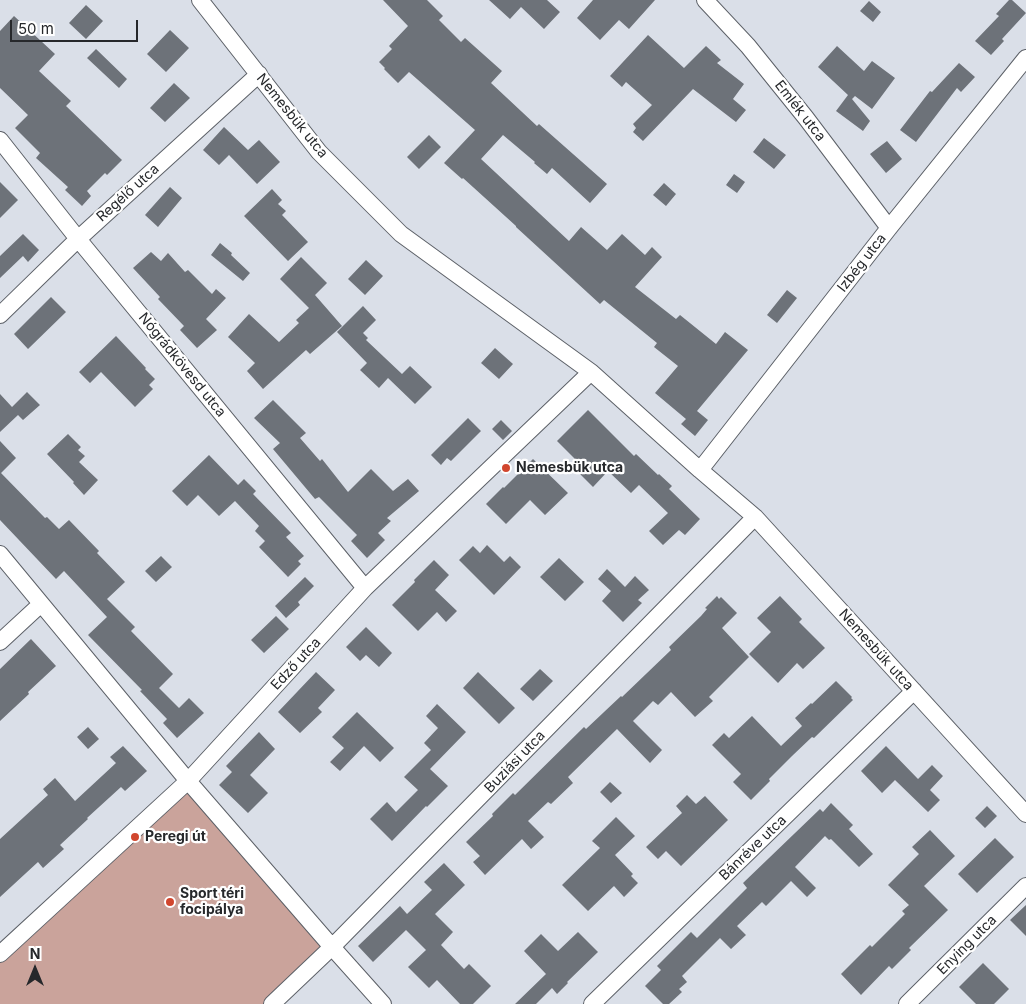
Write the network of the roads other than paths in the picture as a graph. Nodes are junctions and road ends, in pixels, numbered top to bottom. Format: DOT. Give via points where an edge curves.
graph roads {
  1 [pos="200,0"];
  2 [pos="705,0"];
  3 [pos="1026,58"];
  4 [pos="258,74"];
  5 [pos="0,140"];
  6 [pos="888,228"];
  7 [pos="78,239"];
  8 [pos="0,315"];
  9 [pos="591,372"];
  10 [pos="700,470"];
  11 [pos="755,517"];
  12 [pos="0,554"];
  13 [pos="366,588"];
  14 [pos="41,604"];
  15 [pos="0,642"];
  16 [pos="914,691"];
  17 [pos="188,781"];
  18 [pos="1026,814"];
  19 [pos="1026,886"];
  20 [pos="332,948"];
  21 [pos="0,954"];
  22 [pos="272,1004"];
  23 [pos="383,1004"];
  24 [pos="592,1004"];
  25 [pos="907,1004"];
  1 -- 4 [label="street, Nemesbük utca"];
  2 -- 6 [label="street, Emlék utca" via="748,46 806,118"];
  3 -- 6 [label="street, Izbég utca"];
  4 -- 7 [label="street, Regélő utca"];
  4 -- 9 [label="street, Nemesbük utca" via="319,152 402,234"];
  5 -- 7 [label="street, Nógrádkövesd utca"];
  6 -- 10 [label="street, Izbég utca"];
  7 -- 8 [label="street, Regélő utca"];
  7 -- 13 [label="street, Nógrádkövesd utca"];
  9 -- 10 [label="street, Nemesbük utca"];
  9 -- 13 [label="street, Edző utca"];
  10 -- 11 [label="street, Nemesbük utca"];
  11 -- 16 [label="street, Nemesbük utca"];
  11 -- 20 [label="street, Buziási utca"];
  12 -- 14 [label="street"];
  13 -- 17 [label="street, Edző utca"];
  14 -- 15 [label="street"];
  14 -- 17 [label="street"];
  16 -- 18 [label="street, Nemesbük utca"];
  16 -- 24 [label="street, Bánréve utca"];
  17 -- 20 [label="street"];
  17 -- 21 [label="street, Edző utca"];
  19 -- 25 [label="street, Enying utca"];
  20 -- 22 [label="street, Buziási utca"];
  20 -- 23 [label="street"];
}
